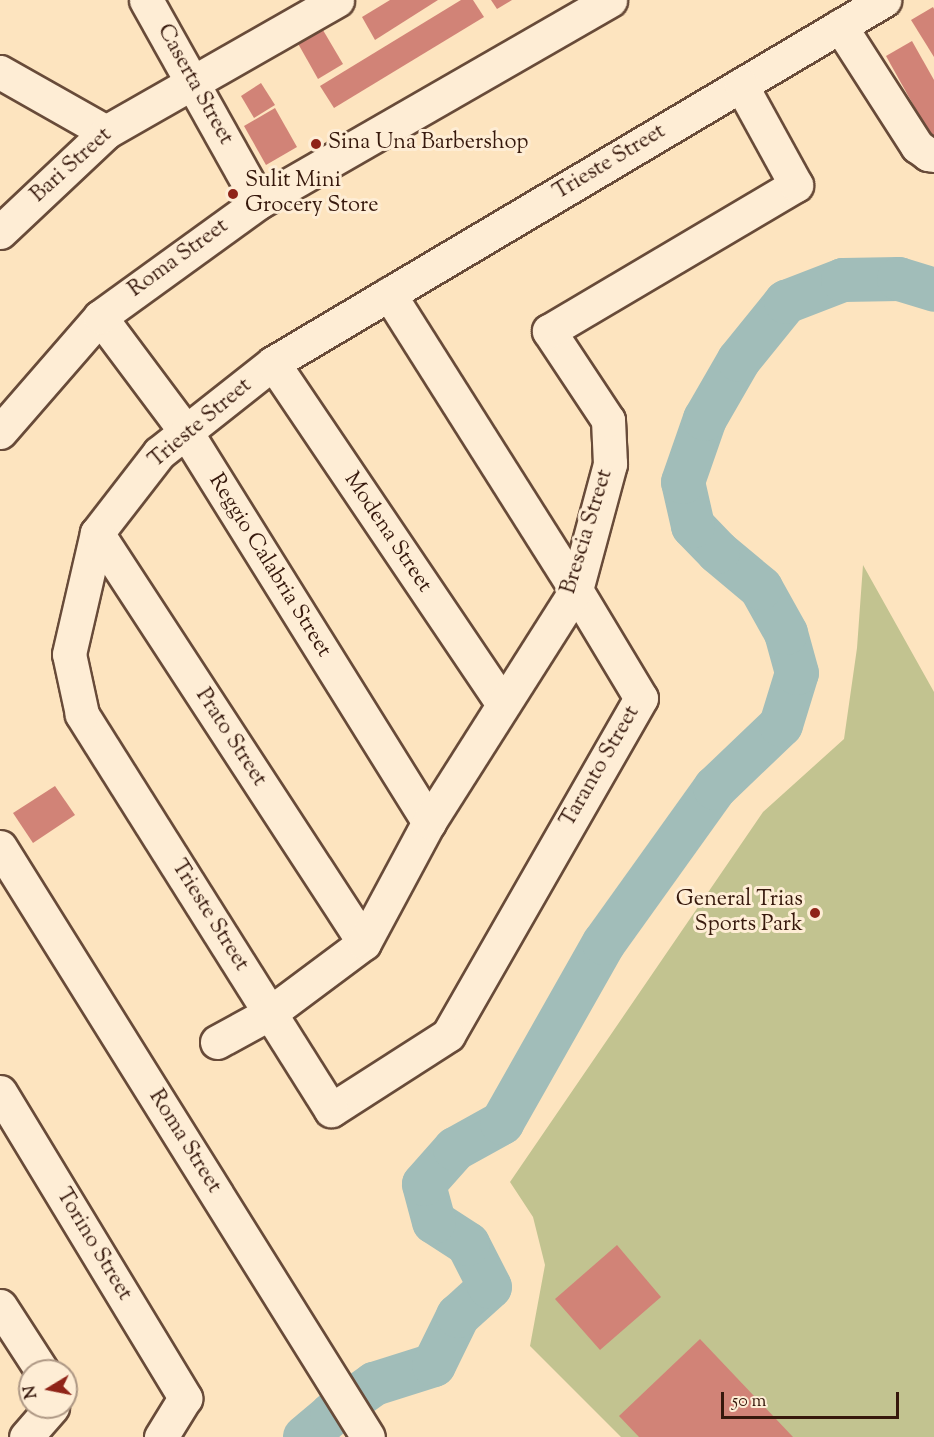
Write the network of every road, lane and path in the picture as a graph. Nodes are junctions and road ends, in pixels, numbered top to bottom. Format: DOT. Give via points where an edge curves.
graph roads {
  1 [pos="146,0"];
  2 [pos="337,0"];
  3 [pos="610,0"];
  4 [pos="884,0"];
  5 [pos="840,26"];
  6 [pos="1,74"];
  7 [pos="193,84"];
  8 [pos="741,85"];
  9 [pos="106,132"];
  10 [pos="934,155"];
  11 [pos="259,202"];
  12 [pos="0,232"];
  13 [pos="389,294"];
  14 [pos="100,317"];
  15 [pos="273,363"];
  16 [pos="0,432"];
  17 [pos="186,432"];
  18 [pos="97,533"];
  19 [pos="576,590"];
  20 [pos="502,703"];
  21 [pos="429,822"];
  22 [pos="0,847"];
  23 [pos="12,892"];
  24 [pos="364,943"];
  25 [pos="270,1012"];
  26 [pos="218,1042"];
  27 [pos="0,1092"];
  28 [pos="331,1110"];
  29 [pos="0,1306"];
  30 [pos="34,1359"];
  31 [pos="42,1419"];
  32 [pos="368,1436"];
  33 [pos="26,1437"];
  34 [pos="161,1437"];
  1 -- 7 [label="street, Caserta Street"];
  2 -- 7 [label="street, Bari Street"];
  3 -- 11 [label="street, Roma Street"];
  4 -- 5 [label="street, Trieste Street"];
  5 -- 8 [label="street, Trieste Street"];
  5 -- 10 [label="street" via="917,146"];
  6 -- 9 [label="street"];
  7 -- 9 [label="street, Bari Street"];
  7 -- 11 [label="street, Caserta Street"];
  8 -- 13 [label="street, Trieste Street"];
  8 -- 19 [label="street, Brescia Street" via="796,185 549,331 608,420 610,464"];
  9 -- 12 [label="street, Bari Street"];
  11 -- 14 [label="street, Roma Street"];
  13 -- 15 [label="street, Trieste Street"];
  13 -- 19 [label="street, Taranto Street"];
  14 -- 16 [label="street, Roma Street"];
  14 -- 17 [label="street, Reggio Calabria Street"];
  15 -- 17 [label="street, Trieste Street"];
  15 -- 20 [label="street, Modena Street"];
  17 -- 18 [label="street, Trieste Street" via="159,453"];
  17 -- 21 [label="street, Reggio Calabria Street"];
  18 -- 24 [label="street, Prato Street"];
  18 -- 25 [label="street, Trieste Street" via="69,654 82,714"];
  19 -- 20 [label="street, Brescia Street"];
  19 -- 28 [label="street, Taranto Street" via="640,698 448,1035"];
  20 -- 21 [label="street, Brescia Street"];
  21 -- 24 [label="street, Brescia Street"];
  22 -- 23 [label="street, Roma Street"];
  23 -- 32 [label="street, Roma Street"];
  24 -- 25 [label="street, Brescia Street"];
  25 -- 26 [label="street, Brescia Street"];
  25 -- 28 [label="street, Trieste Street"];
  27 -- 34 [label="street, Torino Street" via="185,1398"];
  29 -- 30 [label="street"];
  31 -- 33 [label="street"];
}
